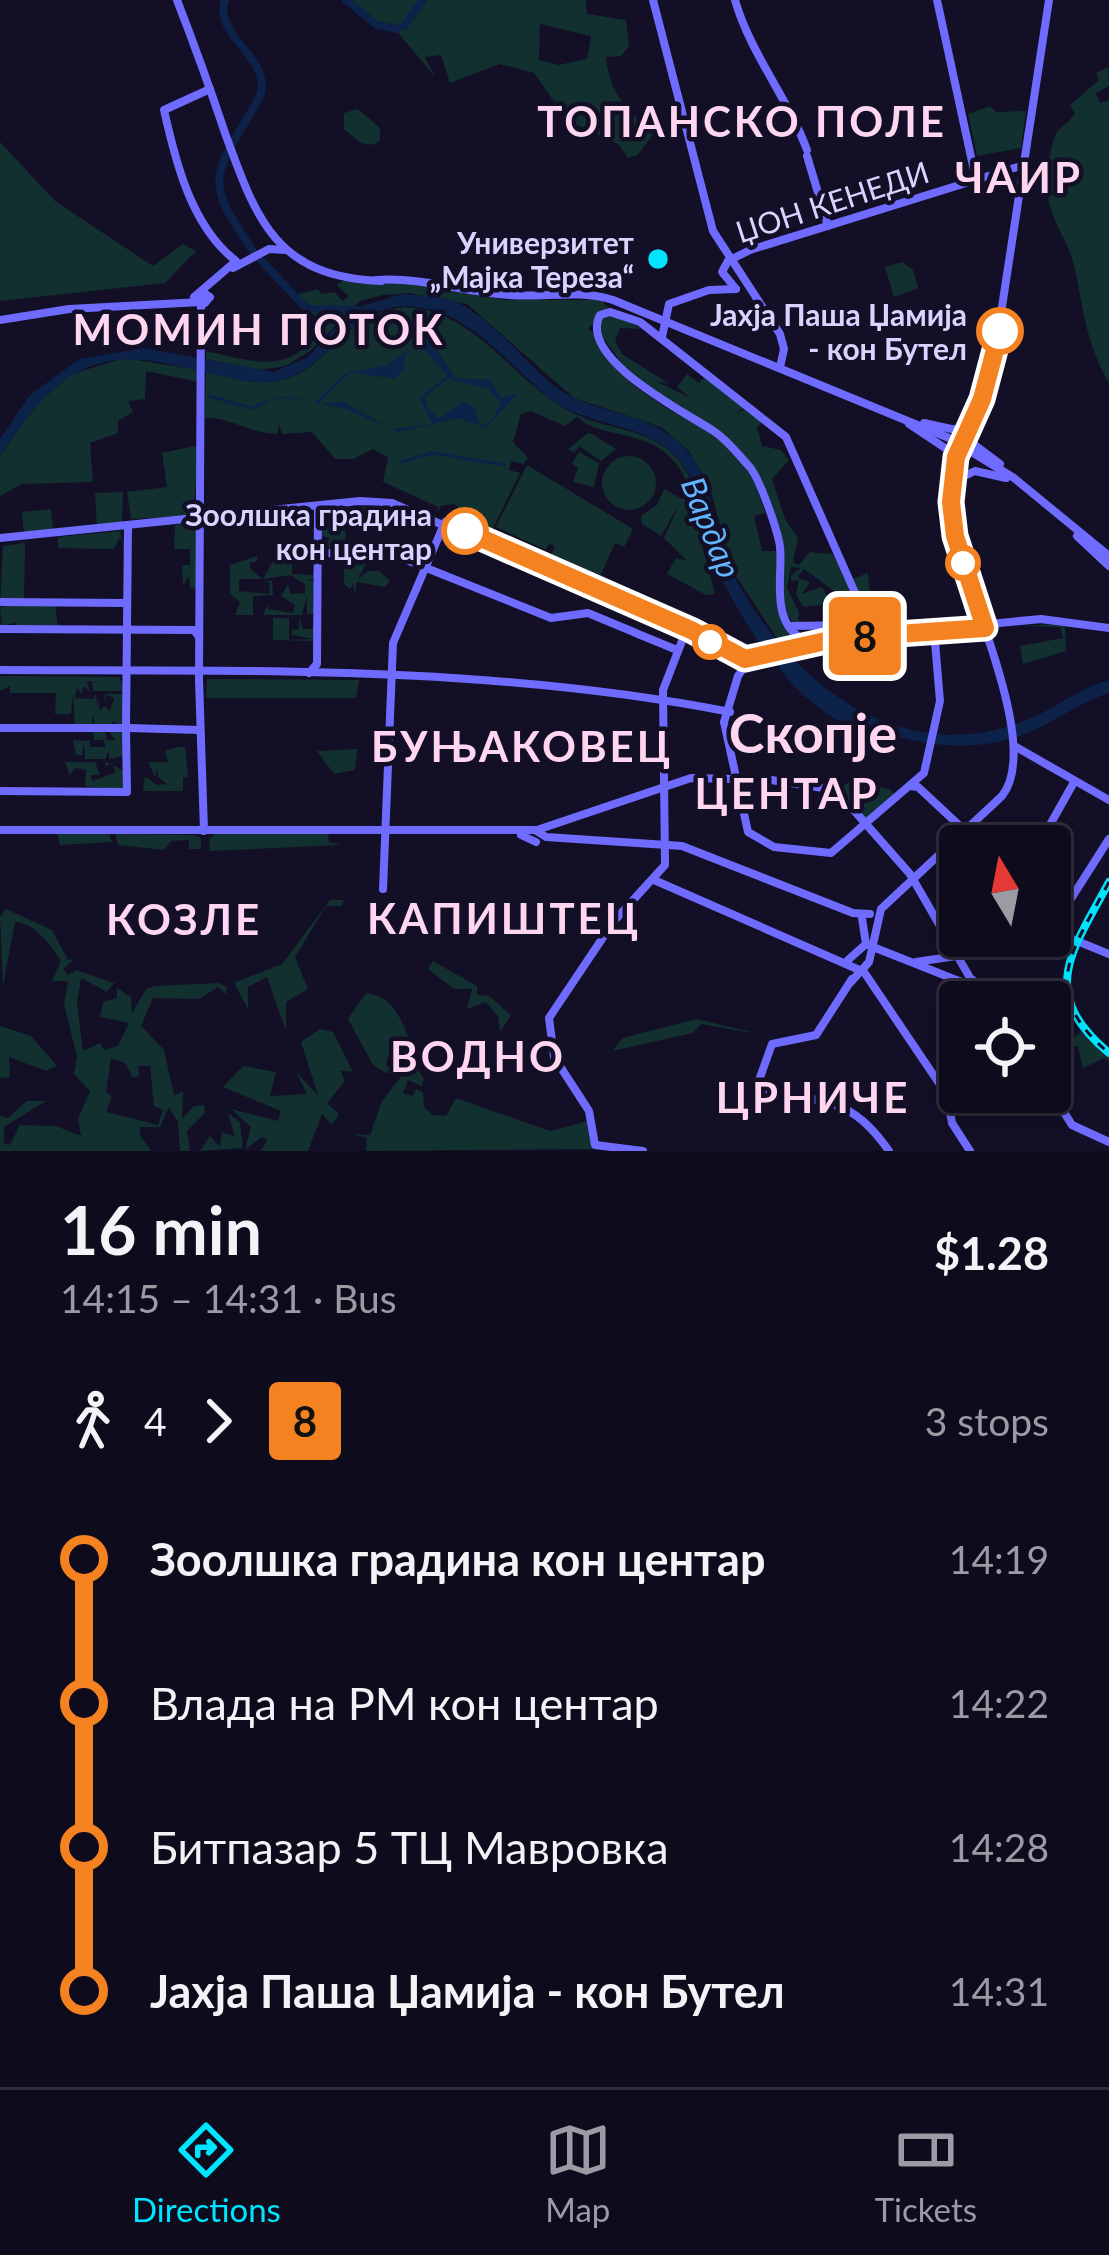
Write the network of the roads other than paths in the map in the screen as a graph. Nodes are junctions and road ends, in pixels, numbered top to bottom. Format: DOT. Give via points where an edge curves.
graph roads {
  1 [pos="179,0"];
  2 [pos="653,0"];
  3 [pos="735,0"];
  4 [pos="937,0"];
  5 [pos="1047,0"];
  6 [pos="207,88"];
  7 [pos="1019,172"];
  8 [pos="975,178"];
  9 [pos="828,226"];
  10 [pos="276,242"];
  11 [pos="731,260"];
  12 [pos="238,262"];
  13 [pos="211,280"];
  14 [pos="205,298"];
  15 [pos="183,299"];
  16 [pos="202,318"];
  17 [pos="0,320"];
  18 [pos="668,322"];
  19 [pos="662,338"];
  20 [pos="203,347"];
  21 [pos="780,364"];
  22 [pos="903,418"];
  23 [pos="969,425"];
  24 [pos="938,434"];
  25 [pos="959,436"];
  26 [pos="976,441"];
  27 [pos="982,456"];
  28 [pos="954,460"];
  29 [pos="975,471"];
  30 [pos="1011,478"];
  31 [pos="318,507"];
  32 [pos="198,517"];
  33 [pos="214,518"];
  34 [pos="128,526"];
  35 [pos="446,526"];
  36 [pos="201,535"];
  37 [pos="0,540"];
  38 [pos="318,553"];
  39 [pos="1109,561"];
  40 [pos="423,568"];
  41 [pos="0,602"];
  42 [pos="128,603"];
  43 [pos="978,613"];
  44 [pos="997,624"];
  45 [pos="983,627"];
  46 [pos="840,628"];
  47 [pos="969,628"];
  48 [pos="0,629"];
  49 [pos="128,629"];
  50 [pos="197,630"];
  51 [pos="1109,630"];
  52 [pos="693,631"];
  53 [pos="864,634"];
  54 [pos="987,641"];
  55 [pos="802,643"];
  56 [pos="677,650"];
  57 [pos="201,658"];
  58 [pos="743,662"];
  59 [pos="317,664"];
  60 [pos="0,672"];
  61 [pos="127,673"];
  62 [pos="197,673"];
  63 [pos="214,673"];
  64 [pos="309,673"];
  65 [pos="326,673"];
  66 [pos="391,676"];
  67 [pos="201,687"];
  68 [pos="665,701"];
  69 [pos="712,711"];
  70 [pos="727,713"];
  71 [pos="0,728"];
  72 [pos="127,729"];
  73 [pos="200,730"];
  74 [pos="1014,753"];
  75 [pos="1032,759"];
  76 [pos="1015,772"];
  77 [pos="737,782"];
  78 [pos="667,784"];
  79 [pos="916,784"];
  80 [pos="1073,784"];
  81 [pos="0,791"];
  82 [pos="1109,802"];
  83 [pos="867,824"];
  84 [pos="954,825"];
  85 [pos="964,825"];
  86 [pos="1050,825"];
  87 [pos="201,827"];
  88 [pos="0,830"];
  89 [pos="382,832"];
  90 [pos="538,834"];
  91 [pos="669,844"];
  92 [pos="1108,845"];
  93 [pos="939,849"];
  94 [pos="903,866"];
  95 [pos="921,867"];
  96 [pos="656,881"];
  97 [pos="914,881"];
  98 [pos="383,889"];
  99 [pos="1071,901"];
  100 [pos="939,918"];
  101 [pos="867,919"];
  102 [pos="1071,935"];
  103 [pos="866,944"];
  104 [pos="1109,952"];
  105 [pos="948,957"];
  106 [pos="962,957"];
  107 [pos="932,966"];
  108 [pos="857,970"];
  109 [pos="969,980"];
  110 [pos="549,1020"];
  111 [pos="1063,1113"];
  112 [pos="1109,1142"];
  113 [pos="644,1151"];
  114 [pos="889,1151"];
  115 [pos="970,1151"];
  1 -- 6 [label="street"];
  2 -- 11 [label="street" via="703,197"];
  3 -- 9 [label="street" via="795,113"];
  4 -- 8 [label="street"];
  5 -- 7 [label="street"];
  6 -- 10 [label="street" via="246,199"];
  6 -- 12 [label="street" via="164,113 197,215"];
  7 -- 8 [label="street, ЏОН КЕНЕДИ"];
  7 -- 23 [label="street" via="1000,326"];
  8 -- 9 [label="street, ЏОН КЕНЕДИ"];
  9 -- 11 [label="street, ЏОН КЕНЕДИ"];
  10 -- 12 [label="street"];
  10 -- 18 [label="street" via="332,273 508,298 578,296"];
  11 -- 18 [label="street" via="722,272 736,289 670,304"];
  11 -- 21 [label="street" via="780,334"];
  12 -- 13 [label="street"];
  12 -- 14 [label="street"];
  13 -- 14 [label="street"];
  13 -- 15 [label="street"];
  14 -- 15 [label="street"];
  14 -- 16 [label="street"];
  14 -- 20 [label="street"];
  15 -- 16 [label="street" via="197,303"];
  15 -- 17 [label="street"];
  16 -- 20 [label="street"];
  18 -- 19 [label="street"];
  18 -- 21 [label="street"];
  19 -- 46 [label="street" via="791,445 863,606 860,621"];
  19 -- 55 [label="street" via="617,313 596,323 632,380 720,435 755,472 779,540 777,588"];
  20 -- 32 [label="street"];
  21 -- 22 [label="street"];
  22 -- 24 [label="street"];
  22 -- 24 [label="street"];
  23 -- 25 [label="street"];
  23 -- 26 [label="street"];
  24 -- 25 [label="street"];
  24 -- 27 [label="street"];
  24 -- 28 [label="street"];
  25 -- 26 [label="street"];
  25 -- 28 [label="street, bridge"];
  26 -- 27 [label="street"];
  27 -- 29 [label="street"];
  27 -- 30 [label="street"];
  28 -- 29 [label="street"];
  28 -- 43 [label="street" via="955,536"];
  28 -- 43 [label="street" via="948,516"];
  29 -- 30 [label="street"];
  30 -- 39 [label="street"];
  30 -- 39 [label="street"];
  31 -- 33 [label="street"];
  31 -- 35 [label="street" via="412,508"];
  31 -- 38 [label="street"];
  32 -- 33 [label="street"];
  32 -- 34 [label="street"];
  32 -- 36 [label="street"];
  33 -- 36 [label="street"];
  34 -- 37 [label="street"];
  34 -- 42 [label="street"];
  35 -- 40 [label="street"];
  35 -- 52 [label="street"];
  36 -- 50 [label="street"];
  36 -- 57 [label="street"];
  38 -- 40 [label="street" via="394,555"];
  38 -- 59 [label="street"];
  40 -- 56 [label="street" via="551,618 588,613"];
  40 -- 66 [label="street" via="394,638"];
  41 -- 42 [label="street"];
  42 -- 49 [label="street"];
  43 -- 44 [label="street"];
  43 -- 45 [label="street"];
  43 -- 47 [label="street"];
  44 -- 45 [label="street"];
  44 -- 51 [label="street" via="1059,620"];
  44 -- 54 [label="street"];
  45 -- 47 [label="street"];
  45 -- 54 [label="street"];
  46 -- 55 [label="street" via="806,627"];
  46 -- 55 [label="street, bridge" via="841,643 830,649"];
  47 -- 54 [label="street"];
  47 -- 79 [label="street" via="930,632 940,695"];
  48 -- 49 [label="street"];
  49 -- 50 [label="street"];
  49 -- 61 [label="street"];
  50 -- 57 [label="street"];
  52 -- 56 [label="street"];
  52 -- 58 [label="street"];
  52 -- 68 [label="street"];
  53 -- 55 [label="street"];
  54 -- 74 [label="street"];
  55 -- 58 [label="street"];
  56 -- 68 [label="street"];
  57 -- 62 [label="street"];
  57 -- 63 [label="street"];
  58 -- 70 [label="street"];
  59 -- 64 [label="street"];
  59 -- 65 [label="street"];
  60 -- 61 [label="street"];
  61 -- 62 [label="street"];
  61 -- 72 [label="street"];
  62 -- 63 [label="street"];
  62 -- 67 [label="street"];
  63 -- 64 [label="street"];
  63 -- 66 [label="street"];
  63 -- 67 [label="street"];
  64 -- 65 [label="street"];
  65 -- 66 [label="street"];
  66 -- 68 [label="street"];
  66 -- 89 [label="street"];
  67 -- 73 [label="street"];
  67 -- 87 [label="street"];
  68 -- 69 [label="street"];
  68 -- 78 [label="street"];
  69 -- 70 [label="street"];
  69 -- 70 [label="street"];
  70 -- 77 [label="street"];
  71 -- 72 [label="street"];
  72 -- 73 [label="street"];
  72 -- 81 [label="street" via="127,792"];
  73 -- 87 [label="street"];
  74 -- 75 [label="street"];
  74 -- 76 [label="street"];
  74 -- 85 [label="street" via="1003,789"];
  75 -- 76 [label="street"];
  75 -- 80 [label="street"];
  75 -- 82 [label="street"];
  76 -- 97 [label="street" via="1005,793"];
  77 -- 78 [label="street"];
  77 -- 83 [label="street" via="829,788"];
  77 -- 83 [label="street" via="748,832 774,847 829,854"];
  78 -- 90 [label="street"];
  78 -- 91 [label="street"];
  79 -- 83 [label="street"];
  79 -- 84 [label="street"];
  80 -- 82 [label="street"];
  80 -- 86 [label="street"];
  83 -- 94 [label="street"];
  87 -- 88 [label="street"];
  87 -- 89 [label="street"];
  89 -- 90 [label="street"];
  89 -- 98 [label="street"];
  90 -- 91 [label="street"];
  91 -- 96 [label="street"];
  91 -- 101 [label="street"];
  92 -- 99 [label="street"];
  93 -- 95 [label="street"];
  94 -- 95 [label="street"];
  94 -- 97 [label="street"];
  95 -- 97 [label="street"];
  96 -- 108 [label="street"];
  96 -- 110 [label="street" via="618,918"];
  96 -- 110 [label="street" via="614,921"];
  97 -- 100 [label="street"];
  97 -- 101 [label="street"];
  101 -- 103 [label="street"];
  101 -- 108 [label="street"];
  102 -- 104 [label="street"];
  103 -- 107 [label="street, bridge"];
  103 -- 108 [label="street"];
  105 -- 107 [label="street"];
  106 -- 109 [label="street"];
  107 -- 109 [label="street"];
  108 -- 114 [label="street" via="815,1035 772,1044 758,1083 766,1092 850,1108"];
  108 -- 115 [label="street" via="872,980 948,1096 952,1123"];
  110 -- 113 [label="street" via="554,1057 589,1111 595,1145"];
  111 -- 112 [label="street" via="1081,1136"];
}
